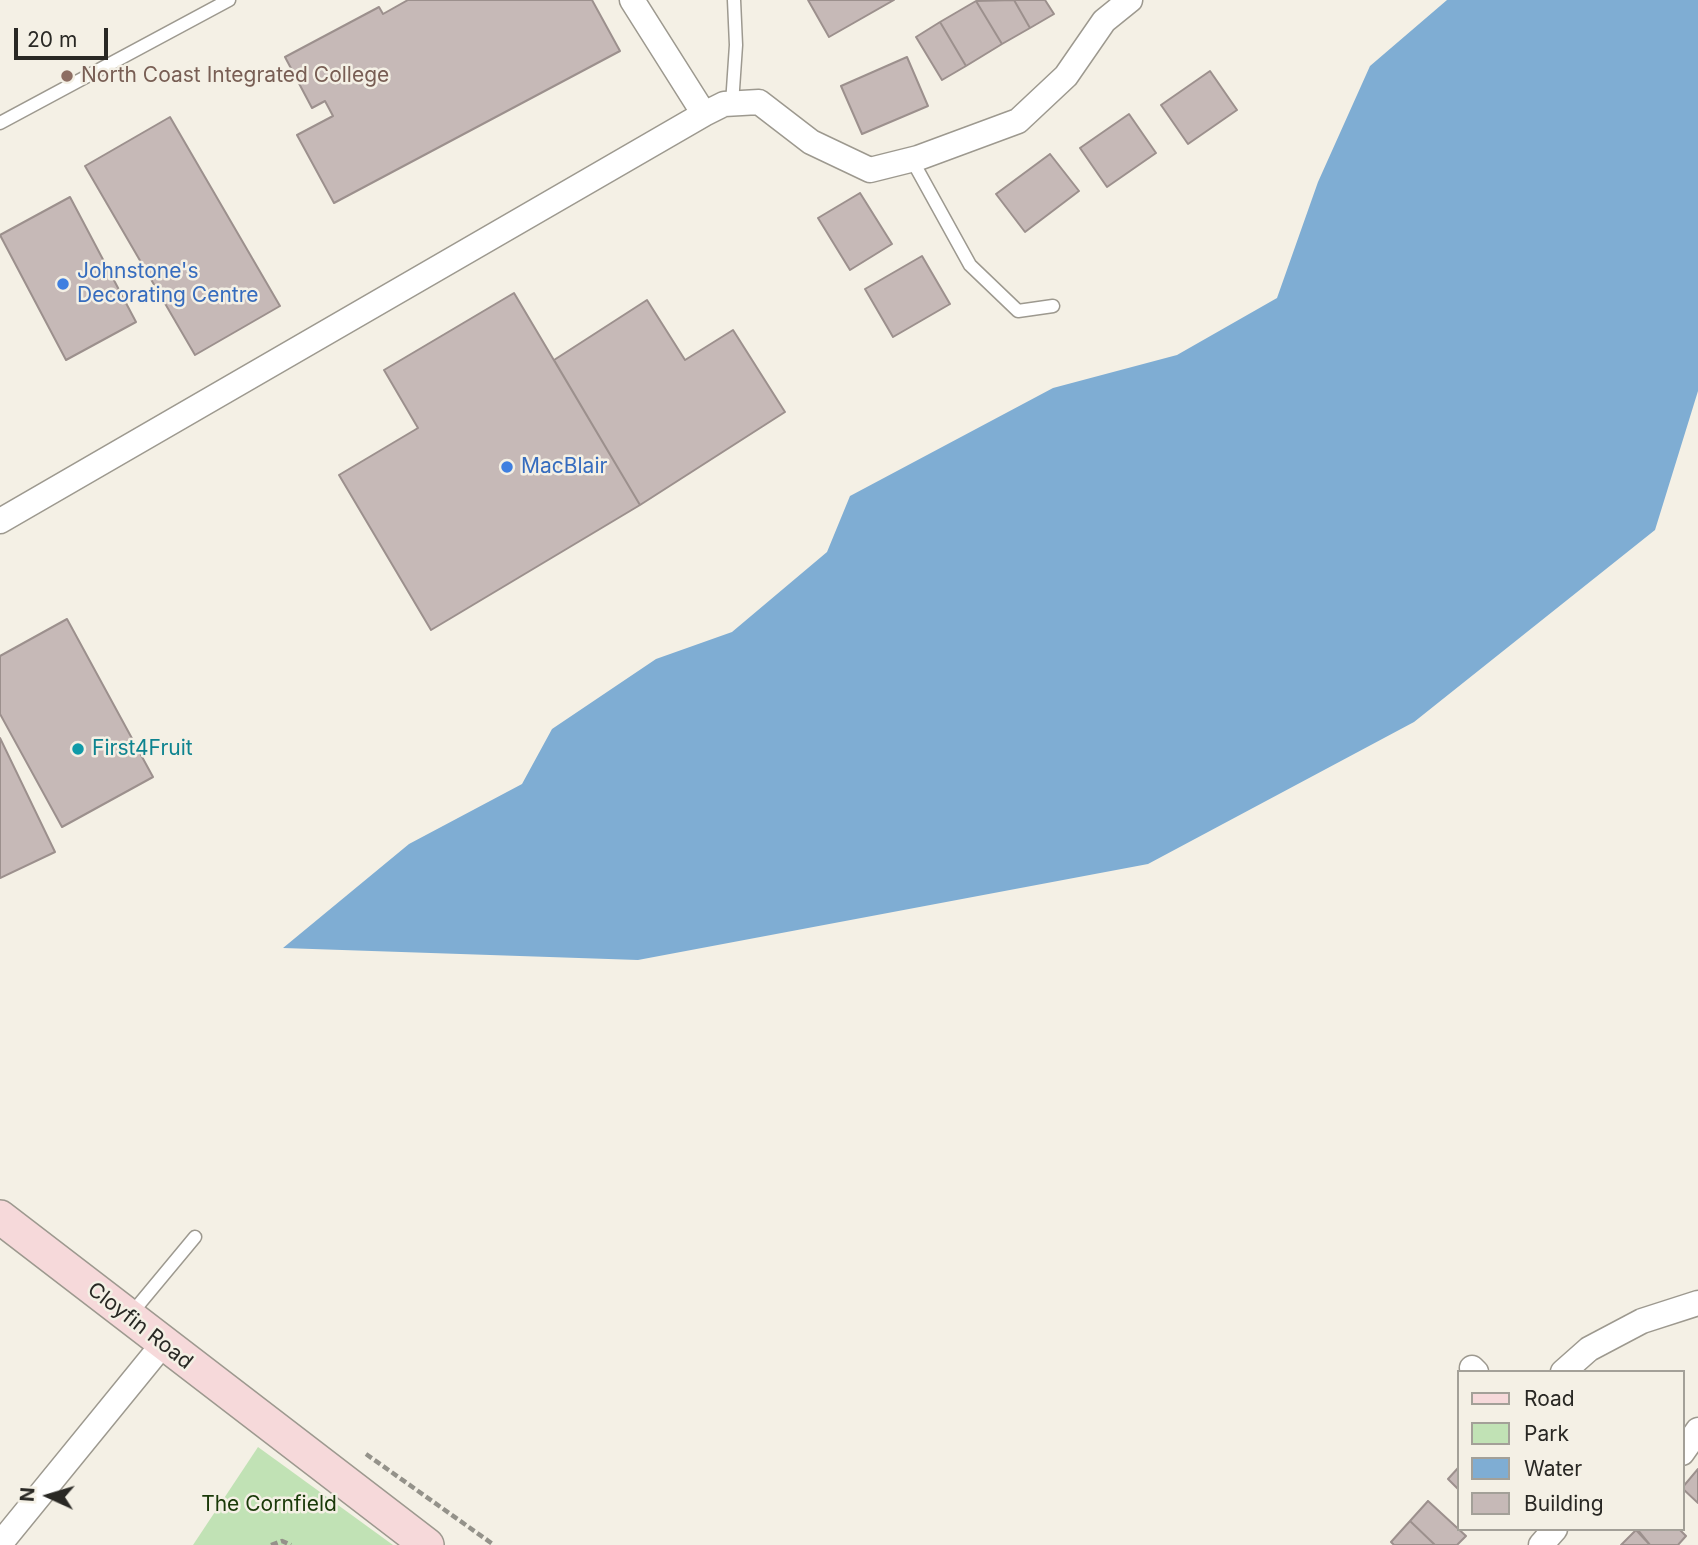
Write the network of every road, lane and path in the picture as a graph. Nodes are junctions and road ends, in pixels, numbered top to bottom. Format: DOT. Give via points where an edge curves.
graph roads {
  1 [pos="229,0"];
  2 [pos="632,0"];
  3 [pos="734,0"];
  4 [pos="1130,0"];
  5 [pos="732,104"];
  6 [pos="704,114"];
  7 [pos="0,123"];
  8 [pos="912,160"];
  9 [pos="1053,306"];
  10 [pos="0,521"];
  11 [pos="0,1217"];
  12 [pos="195,1237"];
  13 [pos="1698,1303"];
  14 [pos="129,1317"];
  15 [pos="163,1344"];
  16 [pos="1565,1370"];
  17 [pos="1698,1430"];
  18 [pos="1684,1450"];
  19 [pos="1553,1531"];
  20 [pos="0,1544"];
  21 [pos="271,1545"];
  22 [pos="291,1545"];
  23 [pos="427,1545"];
  24 [pos="1541,1545"];
  1 -- 7 [label="lane"];
  2 -- 6 [label="street"];
  3 -- 5 [label="lane"];
  4 -- 8 [label="street" via="1104,21 1066,76 1018,121"];
  5 -- 6 [label="street"];
  5 -- 8 [label="street" via="759,102 811,142 870,170"];
  6 -- 10 [label="street"];
  8 -- 9 [label="lane" via="970,265 1018,311"];
  11 -- 14 [label="main road, Cloyfin Road"];
  12 -- 14 [label="lane"];
  13 -- 16 [label="street" via="1642,1321 1589,1349"];
  14 -- 15 [label="main road, Cloyfin Road"];
  15 -- 20 [label="street"];
  15 -- 23 [label="main road, Cloyfin Road"];
  17 -- 18 [label="street"];
  19 -- 24 [label="street"];
  21 -- 22 [label="path" via="282,1541"];
}
